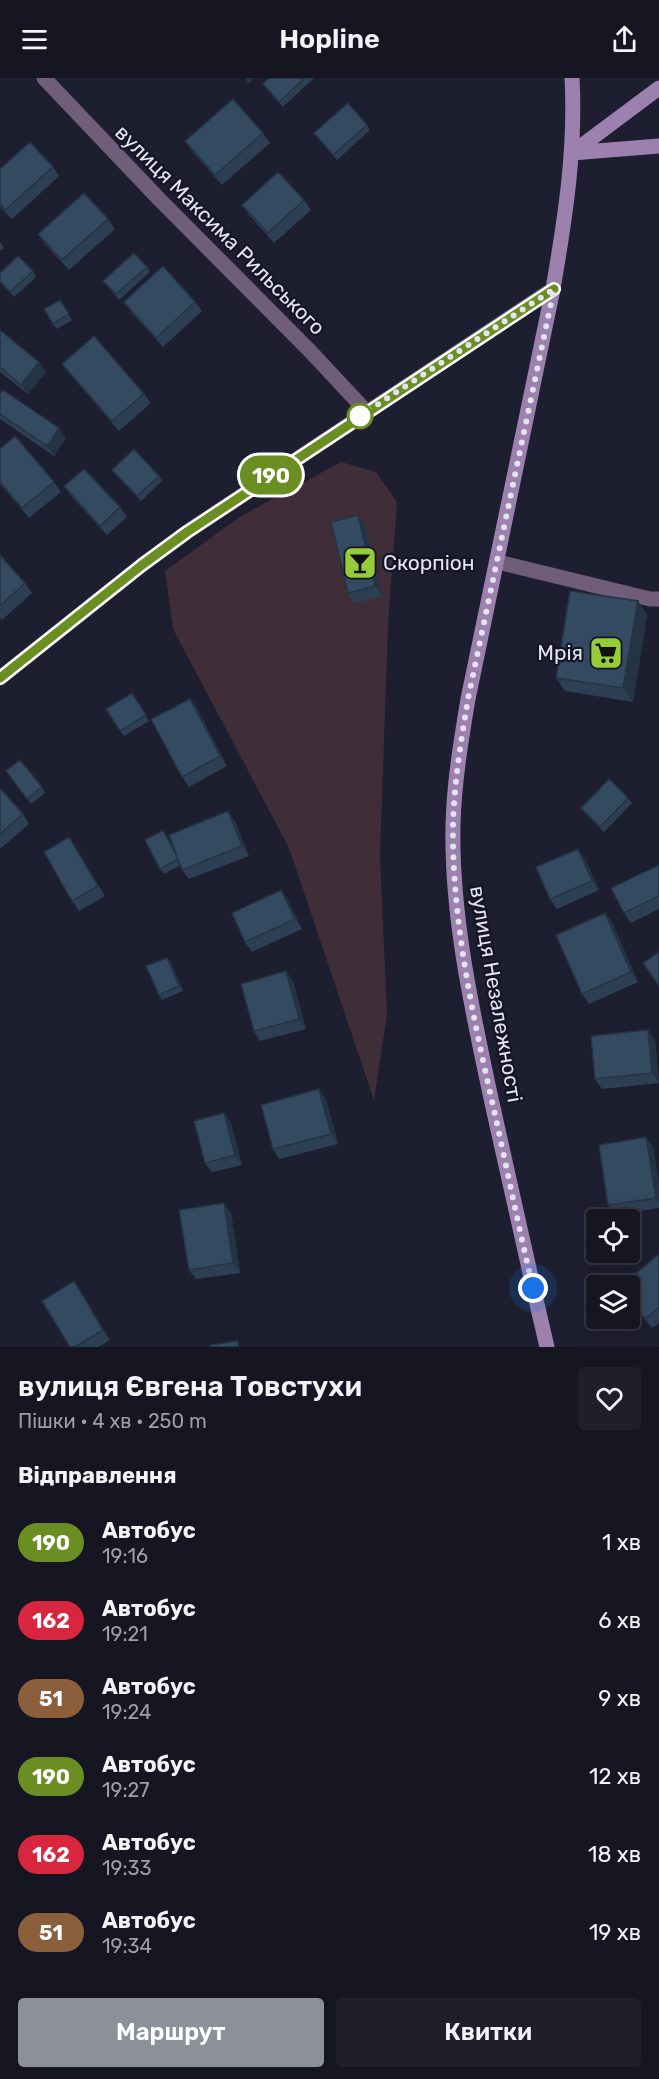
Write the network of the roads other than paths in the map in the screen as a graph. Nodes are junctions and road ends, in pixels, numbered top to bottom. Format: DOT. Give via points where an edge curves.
graph roads {
  1 [pos="44,78"];
  2 [pos="572,78"];
  3 [pos="659,88"];
  4 [pos="659,146"];
  5 [pos="572,153"];
  6 [pos="554,289"];
  7 [pos="366,411"];
  8 [pos="498,562"];
  9 [pos="659,599"];
  10 [pos="0,678"];
  11 [pos="548,1347"];
  1 -- 7 [label="street, вулиця Максима Рильського"];
  2 -- 5 [label="main road, вулиця Незалежності"];
  3 -- 5 [label="main road"];
  4 -- 5 [label="main road"];
  5 -- 6 [label="main road, вулиця Незалежності"];
  6 -- 7 [label="street"];
  6 -- 8 [label="main road, вулиця Незалежності"];
  7 -- 10 [label="street" via="187,532"];
  8 -- 9 [label="street"];
  8 -- 11 [label="main road, вулиця Незалежності" via="460,743 454,861 466,970 479,1041"];
}
